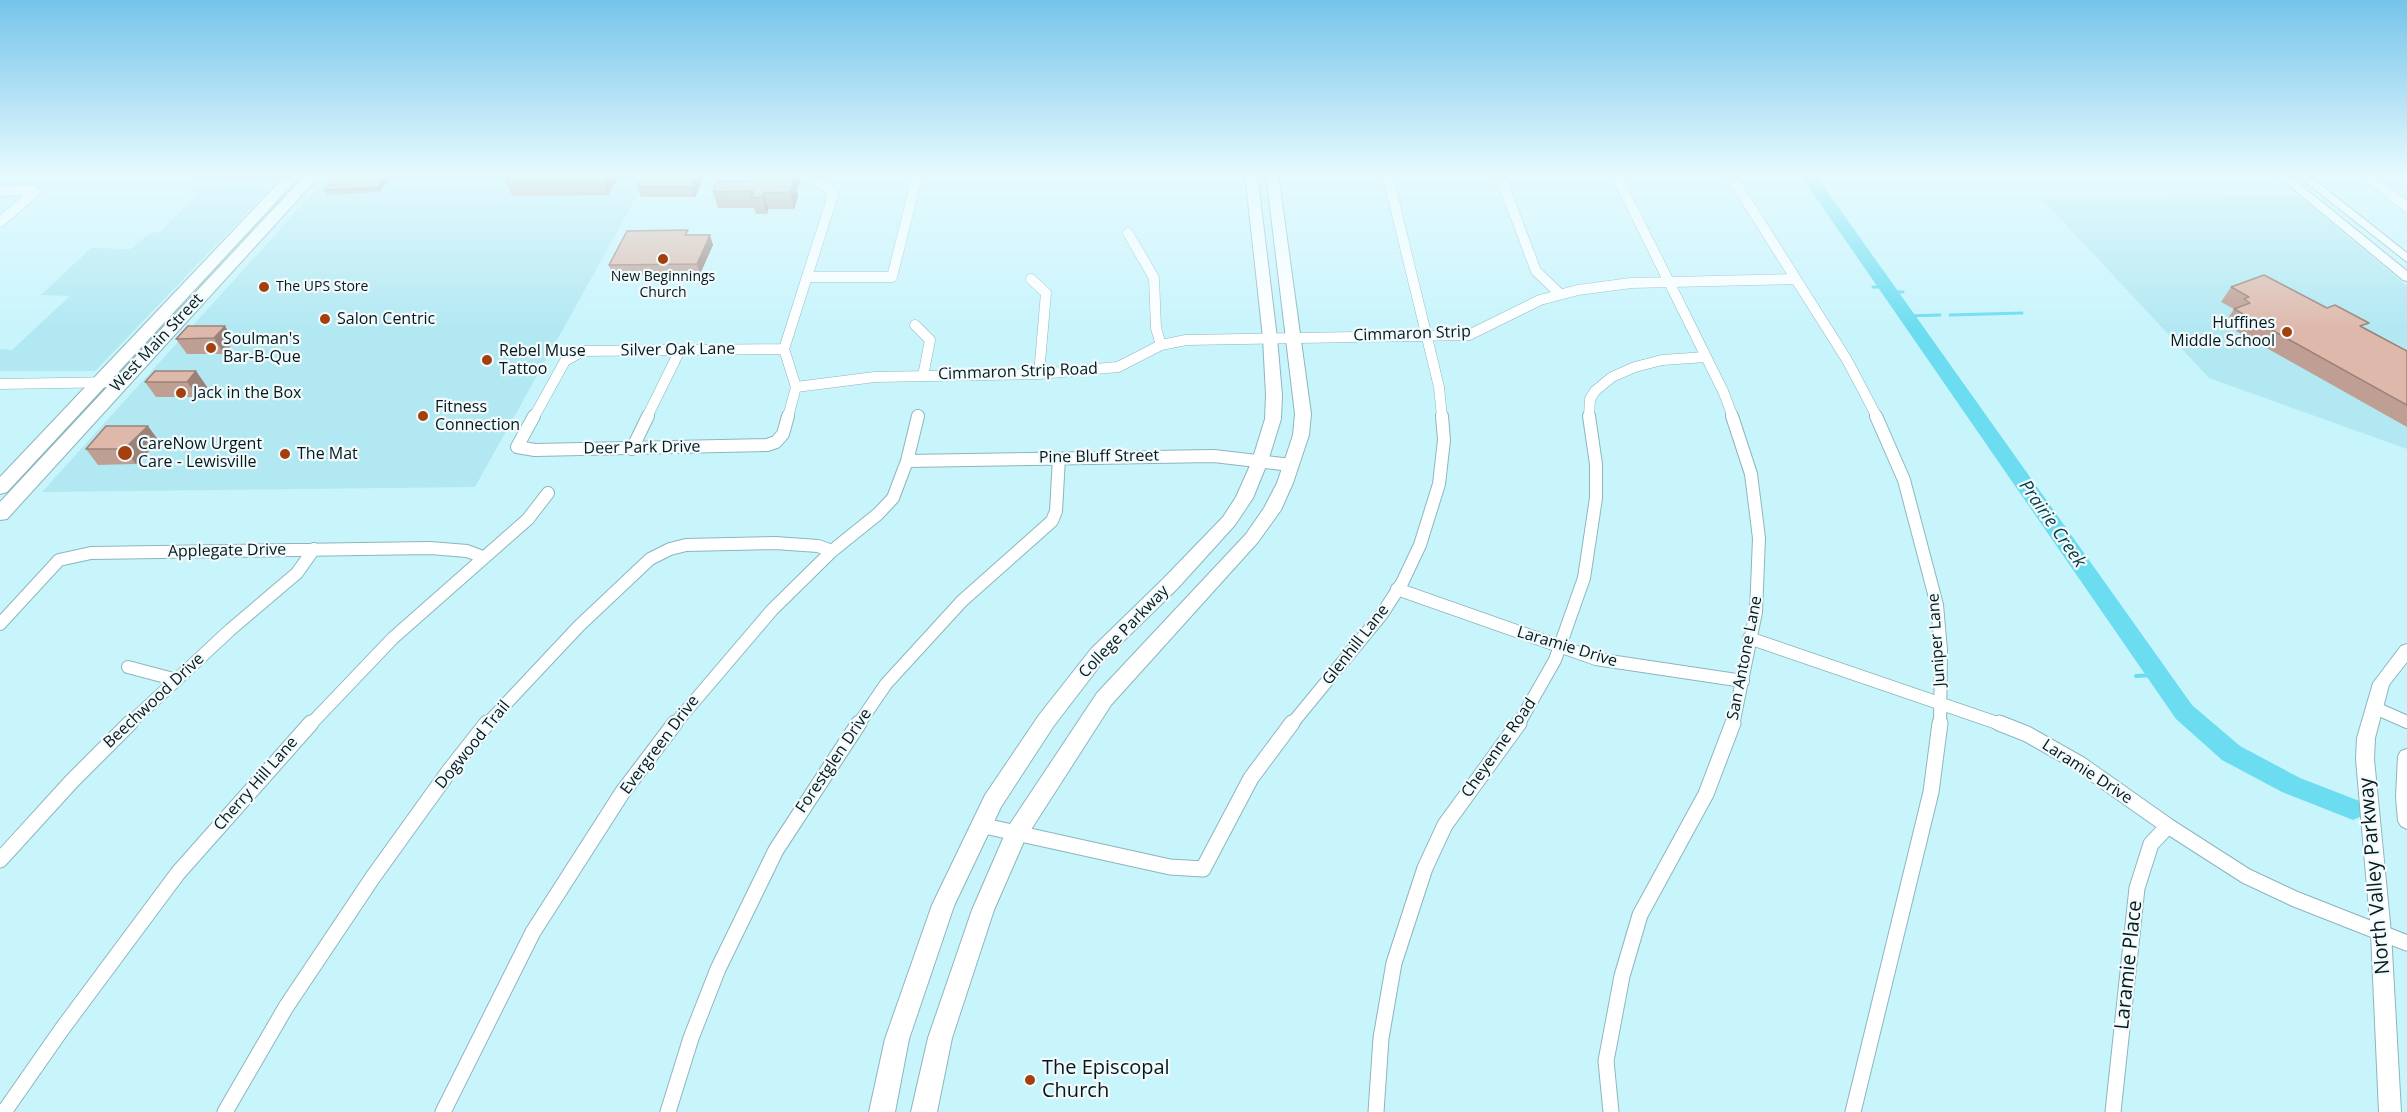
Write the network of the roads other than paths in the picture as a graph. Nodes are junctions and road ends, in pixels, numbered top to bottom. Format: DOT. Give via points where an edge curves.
graph roads {
  1 [pos="247,225"];
  2 [pos="267,225"];
  3 [pos="824,225"];
  4 [pos="905,225"];
  5 [pos="1257,225"];
  6 [pos="1279,225"];
  7 [pos="1400,225"];
  8 [pos="1519,225"];
  9 [pos="1641,225"];
  10 [pos="1762,225"];
  11 [pos="2343,225"];
  12 [pos="2364,225"];
  13 [pos="1128,233"];
  14 [pos="236,237"];
  15 [pos="256,237"];
  16 [pos="2407,259"];
  17 [pos="807,277"];
  18 [pos="2407,277"];
  19 [pos="1031,279"];
  20 [pos="1796,279"];
  21 [pos="1669,282"];
  22 [pos="1560,294"];
  23 [pos="915,325"];
  24 [pos="1428,336"];
  25 [pos="1270,338"];
  26 [pos="1295,338"];
  27 [pos="1161,345"];
  28 [pos="784,349"];
  29 [pos="680,350"];
  30 [pos="1706,357"];
  31 [pos="1039,374"];
  32 [pos="923,376"];
  33 [pos="99,382"];
  34 [pos="121,382"];
  35 [pos="0,384"];
  36 [pos="796,387"];
  37 [pos="918,415"];
  38 [pos="517,447"];
  39 [pos="632,449"];
  40 [pos="1059,458"];
  41 [pos="907,461"];
  42 [pos="1260,461"];
  43 [pos="1291,465"];
  44 [pos="0,488"];
  45 [pos="548,493"];
  46 [pos="0,514"];
  47 [pos="314,549"];
  48 [pos="832,552"];
  49 [pos="483,557"];
  50 [pos="1397,589"];
  51 [pos="0,624"];
  52 [pos="1749,638"];
  53 [pos="1559,647"];
  54 [pos="2407,650"];
  55 [pos="128,667"];
  56 [pos="177,680"];
  57 [pos="1743,681"];
  58 [pos="1941,703"];
  59 [pos="2373,707"];
  60 [pos="2407,722"];
  61 [pos="2407,756"];
  62 [pos="2407,821"];
  63 [pos="980,825"];
  64 [pos="2168,826"];
  65 [pos="1016,834"];
  66 [pos="0,860"];
  67 [pos="2381,933"];
  68 [pos="2407,943"];
  69 [pos="4,1112"];
  70 [pos="225,1112"];
  71 [pos="442,1112"];
  72 [pos="668,1112"];
  73 [pos="882,1112"];
  74 [pos="924,1112"];
  75 [pos="1376,1112"];
  76 [pos="1611,1112"];
  77 [pos="1853,1112"];
  78 [pos="2113,1112"];
  79 [pos="2390,1112"];
  1 -- 14 [label="main road, West Main Street"];
  2 -- 15 [label="main road, West Main Street"];
  3 -- 17 [label="street"];
  4 -- 17 [label="street" via="892,277"];
  5 -- 25 [label="main road, College Parkway"];
  6 -- 26 [label="main road, College Parkway"];
  7 -- 24 [label="street, Glenhill Lane"];
  8 -- 22 [label="street" via="1536,271"];
  9 -- 21 [label="street, San Antone Lane"];
  10 -- 20 [label="street, Juniper Lane"];
  11 -- 18 [label="street"];
  12 -- 16 [label="street"];
  13 -- 27 [label="street" via="1154,278 1156,328"];
  14 -- 15 [label="main road"];
  14 -- 33 [label="main road, West Main Street"];
  15 -- 34 [label="main road, West Main Street"];
  17 -- 28 [label="street"];
  19 -- 31 [label="street" via="1046,293"];
  20 -- 21 [label="street, Cimmaron Strip"];
  20 -- 58 [label="street, Juniper Lane" via="1870,401 1904,480 1937,605"];
  21 -- 22 [label="street, Cimmaron Strip" via="1614,284"];
  21 -- 30 [label="street, San Antone Lane"];
  22 -- 24 [label="street, Cimmaron Strip" via="1469,335"];
  23 -- 32 [label="street" via="930,340"];
  24 -- 26 [label="street, Cimmaron Strip"];
  24 -- 50 [label="street, Glenhill Lane" via="1442,406 1443,462 1420,545"];
  25 -- 26 [label="street, Cimmaron Strip"];
  25 -- 27 [label="street, Cimmaron Strip Road" via="1186,340"];
  25 -- 42 [label="main road, College Parkway" via="1273,419"];
  26 -- 43 [label="main road, College Parkway" via="1303,414"];
  27 -- 31 [label="street, Cimmaron Strip Road" via="1118,367"];
  28 -- 29 [label="street, Silver Oak Lane"];
  28 -- 36 [label="street"];
  29 -- 38 [label="street, Silver Oak Lane" via="583,351 573,355 565,361"];
  29 -- 39 [label="street"];
  30 -- 52 [label="street, San Antone Lane" via="1723,391 1751,474 1759,570 1756,612"];
  30 -- 53 [label="street, Cheyenne Road" via="1635,366 1611,377 1590,399 1596,498 1584,578"];
  31 -- 32 [label="street, Cimmaron Strip Road"];
  32 -- 36 [label="street, Cimmaron Strip Road" via="875,377"];
  33 -- 34 [label="street"];
  33 -- 35 [label="street"];
  33 -- 44 [label="main road, West Main Street"];
  34 -- 46 [label="main road, West Main Street"];
  36 -- 39 [label="street, Deer Park Drive" via="783,434 776,442"];
  37 -- 41 [label="street, Evergreen Drive"];
  38 -- 39 [label="street, Deer Park Drive"];
  40 -- 41 [label="street, Pine Bluff Street"];
  40 -- 42 [label="street, Pine Bluff Street" via="1214,456"];
  40 -- 72 [label="street, Forestglen Drive" via="1052,521 962,601 886,684 776,850 718,969"];
  41 -- 48 [label="street, Evergreen Drive" via="893,498"];
  42 -- 43 [label="street, Pine Bluff Street"];
  42 -- 63 [label="main road, College Parkway" via="1244,498 1228,521 1093,660 1023,756"];
  43 -- 65 [label="main road, College Parkway" via="1272,510 1252,538 1104,699"];
  45 -- 49 [label="street, Cherry Hill Lane" via="528,519"];
  47 -- 49 [label="street, Applegate Drive" via="430,548 467,551"];
  47 -- 51 [label="street, Applegate Drive" via="73,555 48,570"];
  47 -- 56 [label="street, Beechwood Drive" via="297,573"];
  48 -- 70 [label="street, Dogwood Trail" via="818,546 775,543 686,545 650,559 579,626 494,716 450,770 286,1007"];
  48 -- 71 [label="street, Evergreen Drive" via="772,610 688,706 622,793 533,933"];
  49 -- 69 [label="street, Cherry Hill Lane" via="343,689 178,873"];
  50 -- 53 [label="street, Laramie Drive"];
  50 -- 65 [label="street, Glenhill Lane" via="1382,614 1275,744 1203,869 1170,867"];
  52 -- 57 [label="street, San Antone Lane"];
  52 -- 58 [label="street, Laramie Drive"];
  53 -- 57 [label="street, Laramie Drive" via="1612,663"];
  53 -- 75 [label="street, Cheyenne Road" via="1522,719 1445,825 1415,894 1392,974 1381,1038"];
  54 -- 59 [label="street, North Valley Parkway" via="2381,683"];
  55 -- 56 [label="street"];
  56 -- 66 [label="street, Beechwood Drive" via="72,781"];
  57 -- 76 [label="street, San Antone Lane" via="1735,719 1706,794 1640,915 1622,976 1606,1061"];
  58 -- 64 [label="street, Laramie Drive" via="2036,739 2086,768"];
  58 -- 77 [label="street, Juniper Lane" via="1931,792"];
  59 -- 60 [label="street"];
  59 -- 67 [label="street, North Valley Parkway" via="2365,759"];
  61 -- 62 [label="street, North Valley Parkway"];
  63 -- 65 [label="street, Glenhill Lane"];
  63 -- 73 [label="main road, College Parkway" via="943,905 897,1039"];
  64 -- 67 [label="street, Laramie Drive" via="2246,876"];
  64 -- 78 [label="street, Laramie Place" via="2151,844 2137,888"];
  65 -- 74 [label="main road, College Parkway" via="982,912 947,1016"];
  67 -- 68 [label="street, Laramie Drive"];
  67 -- 79 [label="street, North Valley Parkway"];
}
